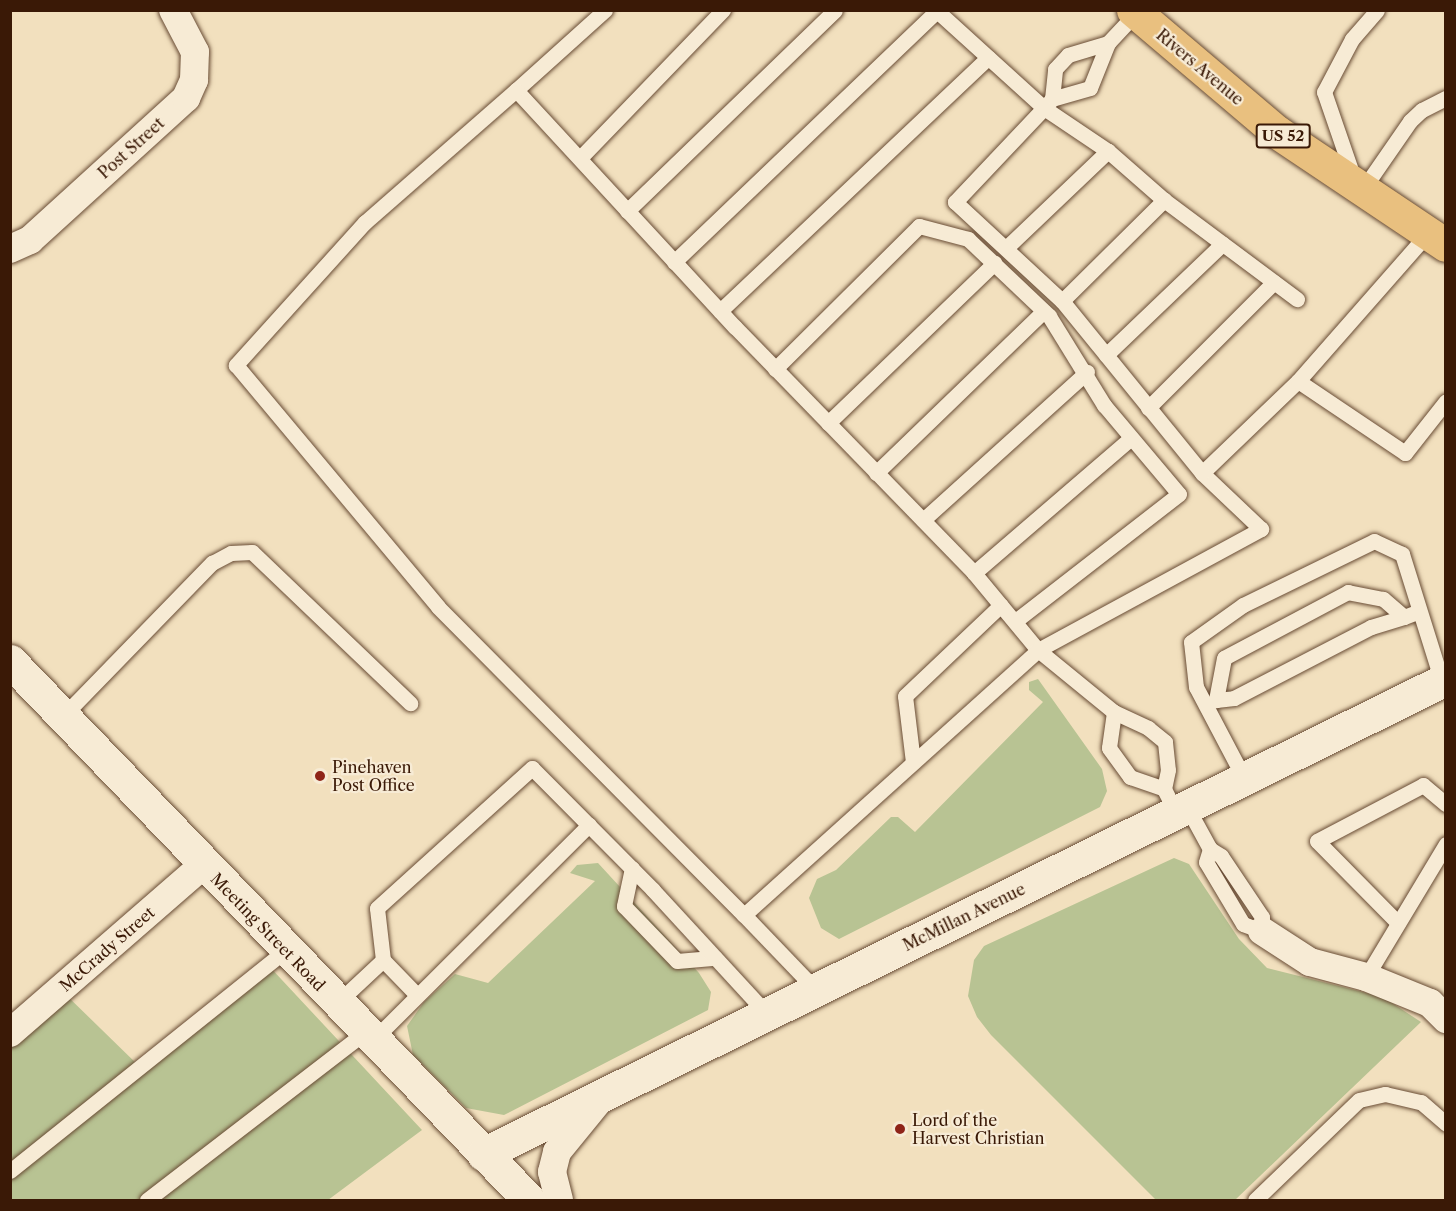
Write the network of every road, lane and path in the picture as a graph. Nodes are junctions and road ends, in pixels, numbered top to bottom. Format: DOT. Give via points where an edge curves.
graph roads {
  1 [pos="605,10"];
  2 [pos="723,10"];
  3 [pos="835,10"];
  4 [pos="1377,10"];
  5 [pos="937,11"];
  6 [pos="1135,12"];
  7 [pos="177,15"];
  8 [pos="1108,43"];
  9 [pos="988,58"];
  10 [pos="516,90"];
  11 [pos="1446,98"];
  12 [pos="1048,104"];
  13 [pos="1108,151"];
  14 [pos="580,158"];
  15 [pos="1359,187"];
  16 [pos="1164,200"];
  17 [pos="627,211"];
  18 [pos="1437,239"];
  19 [pos="1222,244"];
  20 [pos="1006,248"];
  21 [pos="10,249"];
  22 [pos="674,262"];
  23 [pos="994,263"];
  24 [pos="1274,282"];
  25 [pos="1297,299"];
  26 [pos="1062,301"];
  27 [pos="720,310"];
  28 [pos="1044,311"];
  29 [pos="1106,355"];
  30 [pos="775,369"];
  31 [pos="1086,372"];
  32 [pos="1298,381"];
  33 [pos="1446,401"];
  34 [pos="1148,408"];
  35 [pos="828,423"];
  36 [pos="1131,438"];
  37 [pos="876,473"];
  38 [pos="1202,473"];
  39 [pos="923,520"];
  40 [pos="974,573"];
  41 [pos="1001,605"];
  42 [pos="1411,615"];
  43 [pos="1015,621"];
  44 [pos="1038,650"];
  45 [pos="10,661"];
  46 [pos="1444,683"];
  47 [pos="410,703"];
  48 [pos="1211,703"];
  49 [pos="1114,712"];
  50 [pos="63,716"];
  51 [pos="913,762"];
  52 [pos="1245,780"];
  53 [pos="1176,803"];
  54 [pos="1446,804"];
  55 [pos="589,825"];
  56 [pos="1446,844"];
  57 [pos="204,865"];
  58 [pos="632,868"];
  59 [pos="744,915"];
  60 [pos="1398,923"];
  61 [pos="1262,931"];
  62 [pos="286,950"];
  63 [pos="715,958"];
  64 [pos="383,960"];
  65 [pos="1366,976"];
  66 [pos="816,990"];
  67 [pos="416,994"];
  68 [pos="337,1003"];
  69 [pos="767,1014"];
  70 [pos="1446,1019"];
  71 [pos="10,1033"];
  72 [pos="369,1036"];
  73 [pos="604,1095"];
  74 [pos="1446,1124"];
  75 [pos="483,1154"];
  76 [pos="10,1171"];
  77 [pos="147,1200"];
  78 [pos="529,1200"];
  79 [pos="559,1200"];
  80 [pos="1255,1200"];
  1 -- 10 [label="lane"];
  2 -- 14 [label="lane"];
  3 -- 17 [label="lane"];
  4 -- 15 [label="lane" via="1352,39 1324,92"];
  5 -- 9 [label="lane"];
  5 -- 22 [label="lane"];
  6 -- 8 [label="lane"];
  6 -- 15 [label="main road, Rivers Avenue / US 52" via="1278,132"];
  7 -- 21 [label="street, Post Street" via="195,52 194,80 186,98 30,240"];
  8 -- 12 [label="lane" via="1090,88"];
  8 -- 12 [label="lane" via="1068,55 1055,69"];
  9 -- 12 [label="lane"];
  9 -- 27 [label="lane"];
  10 -- 14 [label="lane"];
  10 -- 59 [label="lane" via="365,222 236,365 438,607"];
  11 -- 15 [label="lane" via="1410,121"];
  12 -- 13 [label="lane"];
  12 -- 20 [label="lane" via="955,202"];
  13 -- 16 [label="lane"];
  13 -- 20 [label="lane"];
  14 -- 17 [label="lane"];
  15 -- 18 [label="main road, Rivers Avenue / US 52"];
  16 -- 19 [label="lane"];
  16 -- 26 [label="lane"];
  17 -- 22 [label="lane"];
  18 -- 32 [label="lane"];
  19 -- 24 [label="lane"];
  19 -- 29 [label="lane"];
  20 -- 26 [label="lane"];
  22 -- 27 [label="lane"];
  23 -- 28 [label="lane"];
  23 -- 30 [label="lane" via="968,239 919,226"];
  23 -- 35 [label="lane"];
  24 -- 25 [label="lane"];
  24 -- 34 [label="lane"];
  26 -- 29 [label="lane"];
  27 -- 30 [label="lane"];
  28 -- 31 [label="lane"];
  28 -- 37 [label="lane"];
  29 -- 34 [label="lane"];
  30 -- 35 [label="lane"];
  31 -- 36 [label="lane" via="1104,405"];
  31 -- 39 [label="lane"];
  32 -- 33 [label="lane" via="1405,453"];
  32 -- 38 [label="lane"];
  34 -- 38 [label="lane"];
  35 -- 37 [label="lane"];
  36 -- 40 [label="lane"];
  36 -- 43 [label="lane" via="1179,494"];
  37 -- 39 [label="lane"];
  38 -- 44 [label="lane" via="1261,529"];
  39 -- 40 [label="lane"];
  40 -- 41 [label="lane"];
  41 -- 43 [label="lane"];
  41 -- 51 [label="lane" via="905,696"];
  42 -- 46 [label="lane"];
  42 -- 48 [label="lane" via="1371,627 1234,698"];
  42 -- 48 [label="lane" via="1383,599 1348,592 1224,658"];
  42 -- 48 [label="lane" via="1402,554 1374,541 1243,605 1191,642 1196,687"];
  43 -- 44 [label="lane"];
  44 -- 49 [label="lane"];
  44 -- 51 [label="lane"];
  45 -- 50 [label="street, Meeting Street Road"];
  46 -- 52 [label="street, McMillan Avenue"];
  47 -- 50 [label="lane" via="252,552 231,553 212,563"];
  48 -- 52 [label="lane"];
  49 -- 53 [label="lane" via="1148,728 1165,742"];
  49 -- 53 [label="lane" via="1109,747 1130,777"];
  50 -- 57 [label="street, Meeting Street Road"];
  51 -- 59 [label="lane"];
  52 -- 53 [label="street, McMillan Avenue"];
  53 -- 61 [label="lane" via="1210,849 1206,862 1244,924"];
  53 -- 66 [label="street, McMillan Avenue"];
  54 -- 60 [label="lane" via="1423,785 1317,841"];
  55 -- 58 [label="lane"];
  55 -- 64 [label="lane" via="532,768 377,908"];
  55 -- 67 [label="lane"];
  56 -- 60 [label="lane"];
  57 -- 62 [label="street, Meeting Street Road"];
  57 -- 71 [label="street, McCrady Street"];
  58 -- 63 [label="lane"];
  58 -- 63 [label="lane" via="624,906 677,960"];
  59 -- 66 [label="lane"];
  60 -- 65 [label="lane"];
  61 -- 65 [label="street" via="1310,962"];
  62 -- 68 [label="street, Meeting Street Road"];
  62 -- 76 [label="lane"];
  63 -- 69 [label="lane"];
  64 -- 67 [label="lane"];
  64 -- 68 [label="lane"];
  65 -- 70 [label="street" via="1430,1003"];
  66 -- 69 [label="street, McMillan Avenue"];
  67 -- 72 [label="lane"];
  68 -- 72 [label="street, Meeting Street Road"];
  69 -- 73 [label="street, McMillan Avenue"];
  72 -- 75 [label="street, Meeting Street Road"];
  72 -- 77 [label="lane"];
  73 -- 75 [label="street, McMillan Avenue"];
  73 -- 79 [label="street" via="557,1152 552,1172"];
  74 -- 80 [label="lane" via="1421,1102 1385,1094 1359,1100"];
  75 -- 78 [label="street, Meeting Street Road"];
}
